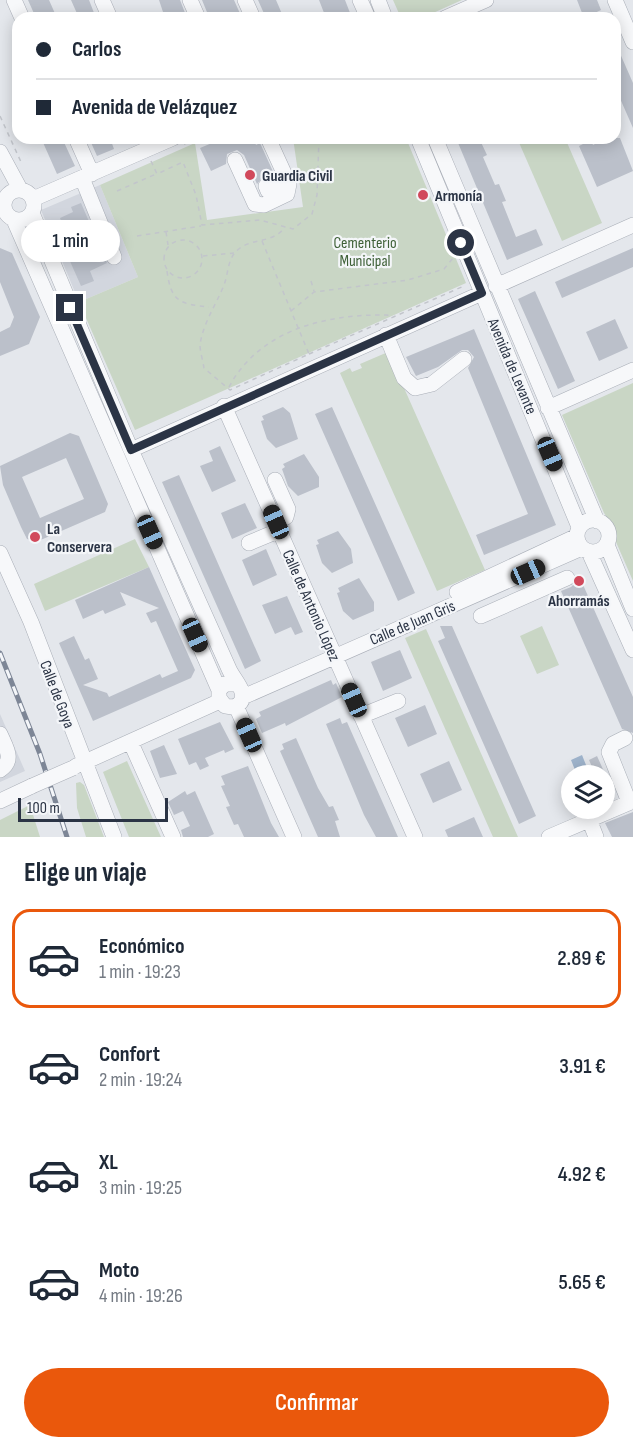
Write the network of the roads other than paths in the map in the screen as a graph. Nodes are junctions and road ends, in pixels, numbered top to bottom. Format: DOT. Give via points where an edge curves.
graph roads {
  1 [pos="486,0"];
  2 [pos="459,12"];
  3 [pos="621,14"];
  4 [pos="633,42"];
  5 [pos="78,144"];
  6 [pos="159,144"];
  7 [pos="271,144"];
  8 [pos="421,144"];
  9 [pos="437,144"];
  10 [pos="0,152"];
  11 [pos="235,160"];
  12 [pos="0,175"];
  13 [pos="87,176"];
  14 [pos="289,184"];
  15 [pos="266,186"];
  16 [pos="12,191"];
  17 [pos="33,207"];
  18 [pos="7,216"];
  19 [pos="633,225"];
  20 [pos="114,256"];
  21 [pos="489,289"];
  22 [pos="386,335"];
  23 [pos="464,359"];
  24 [pos="633,370"];
  25 [pos="224,406"];
  26 [pos="548,408"];
  27 [pos="131,450"];
  28 [pos="275,480"];
  29 [pos="597,520"];
  30 [pos="278,526"];
  31 [pos="582,541"];
  32 [pos="249,543"];
  33 [pos="607,544"];
  34 [pos="0,553"];
  35 [pos="528,572"];
  36 [pos="567,578"];
  37 [pos="536,591"];
  38 [pos="633,609"];
  39 [pos="481,616"];
  40 [pos="633,650"];
  41 [pos="333,652"];
  42 [pos="239,693"];
  43 [pos="220,696"];
  44 [pos="398,701"];
  45 [pos="361,716"];
  46 [pos="1,738"];
  47 [pos="626,738"];
  48 [pos="131,743"];
  49 [pos="79,765"];
  50 [pos="0,770"];
  51 [pos="0,801"];
  52 [pos="631,802"];
  53 [pos="615,808"];
  54 [pos="589,819"];
  55 [pos="114,837"];
  56 [pos="173,837"];
  57 [pos="294,837"];
  58 [pos="415,837"];
  59 [pos="549,837"];
  60 [pos="596,837"];
  1 -- 2 [label="street"];
  3 -- 4 [label="street"];
  5 -- 13 [label="street"];
  6 -- 13 [label="street"];
  7 -- 14 [label="street"];
  8 -- 21 [label="street, Avenida de Levante"];
  9 -- 21 [label="street, Avenida de Levante"];
  10 -- 16 [label="street"];
  11 -- 14 [label="street" via="255,204 264,205 287,194"];
  12 -- 16 [label="street"];
  13 -- 17 [label="street"];
  13 -- 20 [label="street"];
  14 -- 15 [label="street" via="272,191"];
  16 -- 17 [label="street" via="28,193"];
  16 -- 18 [label="street" via="3,205"];
  17 -- 18 [label="street" via="22,220"];
  17 -- 27 [label="street"];
  18 -- 43 [label="street"];
  19 -- 21 [label="street"];
  21 -- 22 [label="street"];
  21 -- 26 [label="street, Avenida de Levante"];
  21 -- 31 [label="street, Avenida de Levante"];
  22 -- 23 [label="street" via="404,378 415,388 432,384"];
  22 -- 25 [label="street"];
  24 -- 26 [label="street"];
  25 -- 27 [label="street"];
  25 -- 30 [label="street, Calle de Antonio López"];
  26 -- 29 [label="street, Avenida de Levante"];
  27 -- 42 [label="street"];
  28 -- 30 [label="street" via="288,509"];
  29 -- 31 [label="street" via="591,520"];
  29 -- 33 [label="street" via="609,532"];
  30 -- 32 [label="street"];
  30 -- 41 [label="street, Calle de Antonio López"];
  31 -- 33 [label="street" via="599,551"];
  31 -- 35 [label="street, Calle de Juan Gris"];
  31 -- 40 [label="street, Avenida de Levante"];
  31 -- 41 [label="street, Calle de Juan Gris"];
  33 -- 38 [label="street"];
  34 -- 49 [label="street, Calle de Goya" via="31,622"];
  35 -- 37 [label="street"];
  35 -- 41 [label="street, Calle de Juan Gris"];
  36 -- 37 [label="street"];
  37 -- 39 [label="street"];
  41 -- 42 [label="street, Calle de Juan Gris"];
  41 -- 45 [label="street, Calle de Antonio López"];
  42 -- 43 [label="street, Calle de Juan Gris" via="225,684"];
  42 -- 43 [label="street" via="229,707"];
  42 -- 57 [label="street"];
  43 -- 48 [label="street"];
  44 -- 45 [label="street"];
  45 -- 58 [label="street, Calle de Antonio López"];
  46 -- 50 [label="street" via="9,756"];
  47 -- 52 [label="street" via="613,744 609,752"];
  48 -- 49 [label="street"];
  48 -- 56 [label="street"];
  49 -- 51 [label="street, bridge"];
  49 -- 55 [label="street, Calle de Goya"];
  52 -- 53 [label="street"];
  54 -- 59 [label="street"];
  54 -- 60 [label="street"];
}
